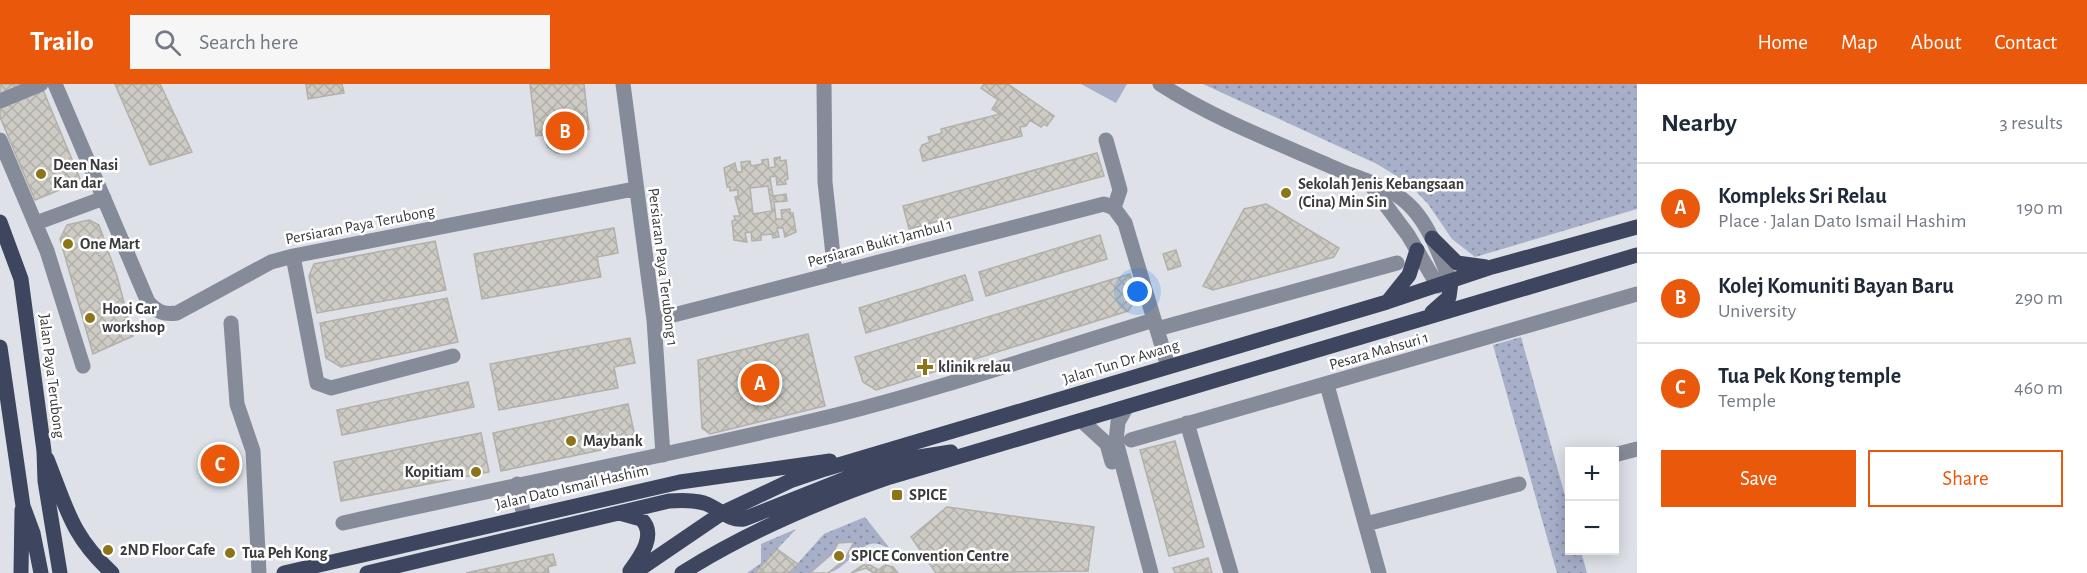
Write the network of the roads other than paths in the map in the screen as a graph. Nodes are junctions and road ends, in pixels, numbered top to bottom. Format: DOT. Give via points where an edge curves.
graph roads {
  1 [pos="41,84"];
  2 [pos="55,84"];
  3 [pos="622,84"];
  4 [pos="824,84"];
  5 [pos="1160,84"];
  6 [pos="0,101"];
  7 [pos="0,140"];
  8 [pos="1106,140"];
  9 [pos="1370,184"];
  10 [pos="634,189"];
  11 [pos="104,198"];
  12 [pos="1114,208"];
  13 [pos="0,222"];
  14 [pos="36,223"];
  15 [pos="1637,227"];
  16 [pos="1432,238"];
  17 [pos="1417,250"];
  18 [pos="1637,255"];
  19 [pos="293,256"];
  20 [pos="1397,263"];
  21 [pos="1492,267"];
  22 [pos="835,273"];
  23 [pos="1446,288"];
  24 [pos="1637,294"];
  25 [pos="1485,299"];
  26 [pos="1387,302"];
  27 [pos="1425,316"];
  28 [pos="654,320"];
  29 [pos="231,323"];
  30 [pos="1155,325"];
  31 [pos="0,347"];
  32 [pos="453,356"];
  33 [pos="82,366"];
  34 [pos="1168,366"];
  35 [pos="1328,385"];
  36 [pos="1126,408"];
  37 [pos="1083,422"];
  38 [pos="1187,423"];
  39 [pos="1118,442"];
  40 [pos="1004,445"];
  41 [pos="1637,449"];
  42 [pos="44,451"];
  43 [pos="1619,454"];
  44 [pos="663,455"];
  45 [pos="872,456"];
  46 [pos="517,484"];
  47 [pos="1519,484"];
  48 [pos="23,506"];
  49 [pos="722,513"];
  50 [pos="610,515"];
  51 [pos="524,516"];
  52 [pos="343,523"];
  53 [pos="1366,524"];
  54 [pos="310,570"];
  55 [pos="21,573"];
  56 [pos="41,573"];
  57 [pos="60,573"];
  58 [pos="112,573"];
  59 [pos="259,573"];
  60 [pos="284,573"];
  61 [pos="367,573"];
  62 [pos="628,573"];
  63 [pos="634,573"];
  64 [pos="682,573"];
  65 [pos="1142,573"];
  66 [pos="1151,573"];
  67 [pos="1231,573"];
  68 [pos="1379,573"];
  1 -- 6 [label="street"];
  2 -- 11 [label="street"];
  3 -- 10 [label="street, Persiaran Paya Terubong 1"];
  4 -- 22 [label="street" via="825,182"];
  5 -- 9 [label="street" via="1178,96"];
  7 -- 14 [label="street"];
  8 -- 12 [label="street" via="1120,190"];
  9 -- 16 [label="street" via="1394,191 1414,210"];
  9 -- 17 [label="street"];
  10 -- 19 [label="street, Persiaran Paya Terubong"];
  10 -- 28 [label="street, Persiaran Paya Terubong 1"];
  11 -- 14 [label="street"];
  11 -- 19 [label="street, Persiaran Paya Terubong" via="148,302 166,315 177,313 271,262"];
  12 -- 22 [label="street, Persiaran Bukit Jambul 1" via="1098,205"];
  12 -- 30 [label="street" via="1125,223"];
  13 -- 42 [label="main road, Jalan Paya Terubong" via="21,279"];
  14 -- 33 [label="street"];
  15 -- 21 [label="main road, Jalan Tun Dr Awang"];
  16 -- 21 [label="main road" via="1462,265"];
  16 -- 23 [label="street"];
  17 -- 23 [label="street"];
  17 -- 26 [label="main road" via="1409,275"];
  18 -- 25 [label="main road"];
  19 -- 32 [label="street" via="317,383 330,388"];
  20 -- 30 [label="street"];
  21 -- 23 [label="main road, Jalan Tun Dr Awang"];
  22 -- 28 [label="street, Persiaran Bukit Jambul 1"];
  23 -- 25 [label="main road"];
  23 -- 26 [label="main road, Jalan Tun Dr Awang"];
  23 -- 27 [label="main road"];
  24 -- 35 [label="street, Pesara Mahsuri 1"];
  25 -- 27 [label="main road"];
  26 -- 34 [label="main road, Jalan Tun Dr Awang"];
  27 -- 36 [label="main road"];
  28 -- 44 [label="street, Persiaran Paya Terubong 1"];
  29 -- 59 [label="street" via="237,404 253,451"];
  30 -- 34 [label="street"];
  30 -- 44 [label="street" via="839,414"];
  31 -- 48 [label="main road"];
  34 -- 45 [label="main road, Jalan Tun Dr Awang"];
  35 -- 38 [label="street, Pesara Mahsuri 1"];
  35 -- 53 [label="street"];
  36 -- 37 [label="main road"];
  36 -- 39 [label="street" via="1118,422"];
  37 -- 39 [label="street"];
  37 -- 40 [label="main road"];
  38 -- 39 [label="street, Pesara Mahsuri 1"];
  38 -- 67 [label="street"];
  39 -- 65 [label="street"];
  39 -- 66 [label="street"];
  40 -- 49 [label="main road" via="892,463 744,519"];
  40 -- 64 [label="main road" via="841,494 745,536"];
  41 -- 43 [label="street"];
  42 -- 57 [label="main road, Jalan Paya Terubong"];
  42 -- 58 [label="main road" via="68,516 82,541"];
  44 -- 46 [label="street"];
  45 -- 49 [label="main road, Jalan Tun Dr Awang" via="790,482"];
  45 -- 51 [label="main road, Jalan Dato Ismail Hashim" via="680,482"];
  46 -- 51 [label="street"];
  46 -- 52 [label="street"];
  47 -- 53 [label="street"];
  48 -- 55 [label="main road"];
  48 -- 56 [label="main road"];
  49 -- 50 [label="main road" via="704,503 677,500"];
  49 -- 63 [label="main road, Jalan Tun Dr Awang"];
  50 -- 61 [label="main road"];
  50 -- 62 [label="main road" via="637,517 647,525 645,545"];
  51 -- 54 [label="main road, Jalan Dato Ismail Hashim"];
  53 -- 68 [label="street"];
  54 -- 60 [label="main road, Jalan Dato Ismail Hashim"];
}
